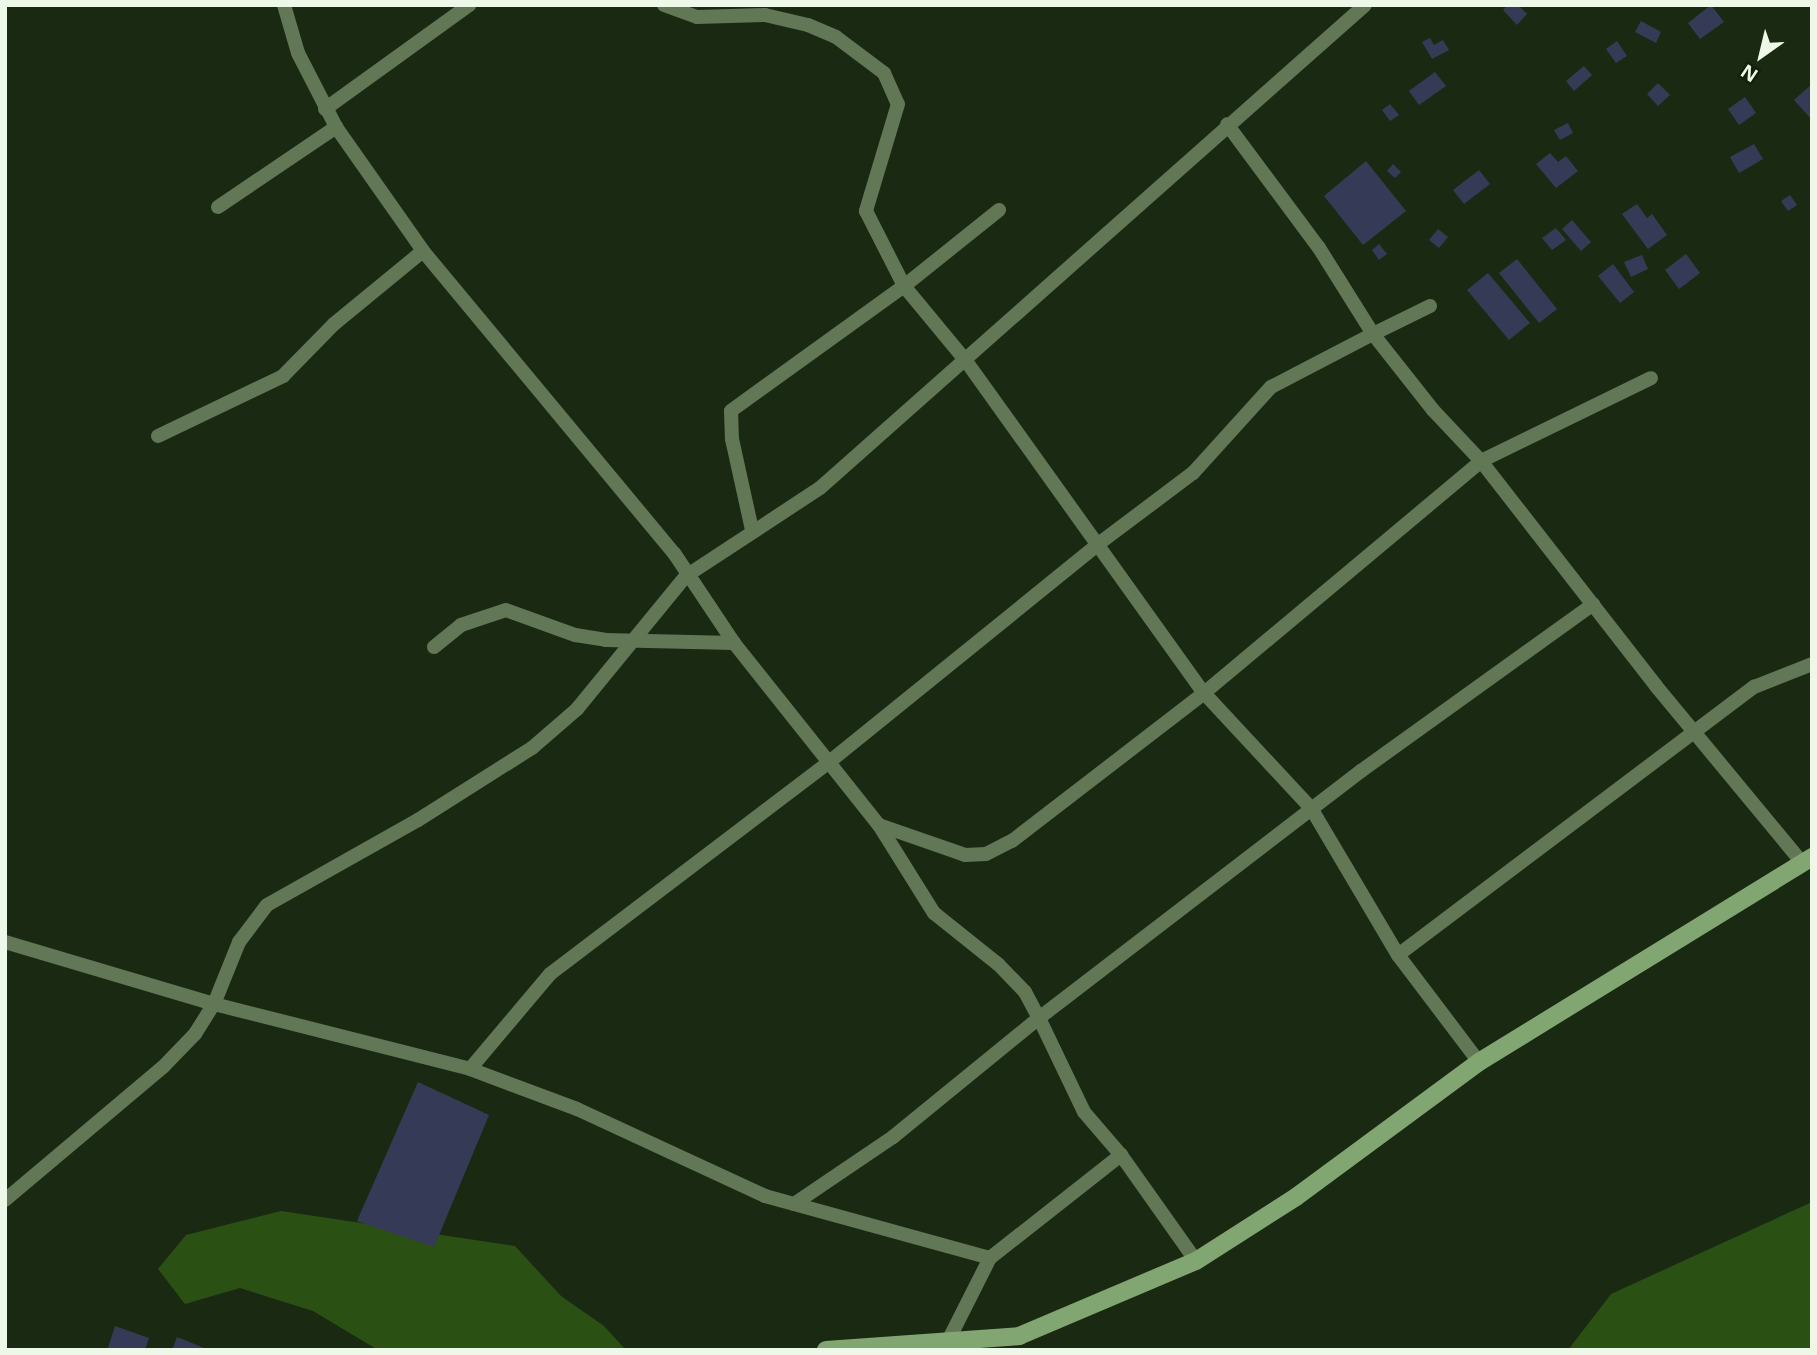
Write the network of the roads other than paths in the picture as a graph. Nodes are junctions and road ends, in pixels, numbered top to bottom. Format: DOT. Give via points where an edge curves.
graph roads {
  1 [pos="284,5"];
  2 [pos="469,5"];
  3 [pos="664,5"];
  4 [pos="1365,5"];
  5 [pos="767,10"];
  6 [pos="325,109"];
  7 [pos="1227,124"];
  8 [pos="336,127"];
  9 [pos="218,207"];
  10 [pos="999,210"];
  11 [pos="423,251"];
  12 [pos="904,286"];
  13 [pos="1430,306"];
  14 [pos="1373,334"];
  15 [pos="965,360"];
  16 [pos="1651,378"];
  17 [pos="158,436"];
  18 [pos="1481,461"];
  19 [pos="752,530"];
  20 [pos="1097,545"];
  21 [pos="686,576"];
  22 [pos="1593,604"];
  23 [pos="637,641"];
  24 [pos="734,643"];
  25 [pos="434,647"];
  26 [pos="1812,664"];
  27 [pos="1204,694"];
  28 [pos="1695,729"];
  29 [pos="828,763"];
  30 [pos="1311,808"];
  31 [pos="879,825"];
  32 [pos="1807,860"];
  33 [pos="5,942"];
  34 [pos="1398,955"];
  35 [pos="214,1004"];
  36 [pos="1039,1018"];
  37 [pos="1479,1062"];
  38 [pos="470,1069"];
  39 [pos="1121,1155"];
  40 [pos="5,1200"];
  41 [pos="794,1204"];
  42 [pos="990,1258"];
  43 [pos="1196,1261"];
  44 [pos="947,1343"];
  45 [pos="826,1350"];
  1 -- 6 [label="street" via="298,53"];
  2 -- 6 [label="street"];
  3 -- 5 [label="street" via="697,18"];
  4 -- 7 [label="street"];
  5 -- 12 [label="street" via="836,37 884,73 894,89 898,104 866,211"];
  6 -- 8 [label="street"];
  7 -- 14 [label="street" via="1320,248"];
  7 -- 15 [label="street"];
  8 -- 9 [label="street"];
  8 -- 11 [label="street"];
  10 -- 12 [label="street"];
  11 -- 17 [label="street" via="334,324 283,376"];
  11 -- 21 [label="street" via="642,514"];
  12 -- 15 [label="street"];
  12 -- 19 [label="street" via="731,411 732,439"];
  13 -- 14 [label="street"];
  14 -- 18 [label="street" via="1433,410"];
  14 -- 20 [label="street" via="1271,387 1193,473"];
  15 -- 19 [label="street" via="820,488"];
  15 -- 20 [label="street"];
  16 -- 18 [label="street"];
  18 -- 22 [label="street"];
  18 -- 27 [label="street"];
  19 -- 21 [label="street"];
  20 -- 27 [label="street"];
  20 -- 29 [label="street"];
  21 -- 23 [label="street"];
  21 -- 24 [label="street"];
  22 -- 28 [label="street"];
  22 -- 30 [label="street"];
  23 -- 24 [label="street"];
  23 -- 25 [label="street" via="575,635 506,610 461,625"];
  23 -- 35 [label="street" via="577,709 532,748 418,820 267,905 239,942"];
  24 -- 29 [label="street"];
  26 -- 28 [label="street" via="1754,687"];
  27 -- 30 [label="street"];
  27 -- 31 [label="street" via="1012,841 986,854 965,855"];
  28 -- 32 [label="street"];
  28 -- 34 [label="street"];
  29 -- 31 [label="street"];
  29 -- 38 [label="street" via="550,974"];
  30 -- 34 [label="street"];
  30 -- 36 [label="street"];
  31 -- 36 [label="street" via="934,913 998,964 1024,992"];
  32 -- 37 [label="street"];
  33 -- 35 [label="street"];
  34 -- 37 [label="street"];
  35 -- 38 [label="street"];
  35 -- 40 [label="street" via="195,1034 163,1067"];
  36 -- 39 [label="street" via="1084,1112"];
  36 -- 41 [label="street" via="893,1137"];
  37 -- 43 [label="street" via="1296,1197"];
  38 -- 41 [label="street" via="577,1110 719,1177"];
  39 -- 42 [label="street"];
  39 -- 43 [label="street"];
  41 -- 42 [label="street"];
  42 -- 44 [label="street"];
  43 -- 44 [label="street" via="1038,1331"];
  44 -- 45 [label="street"];
}
